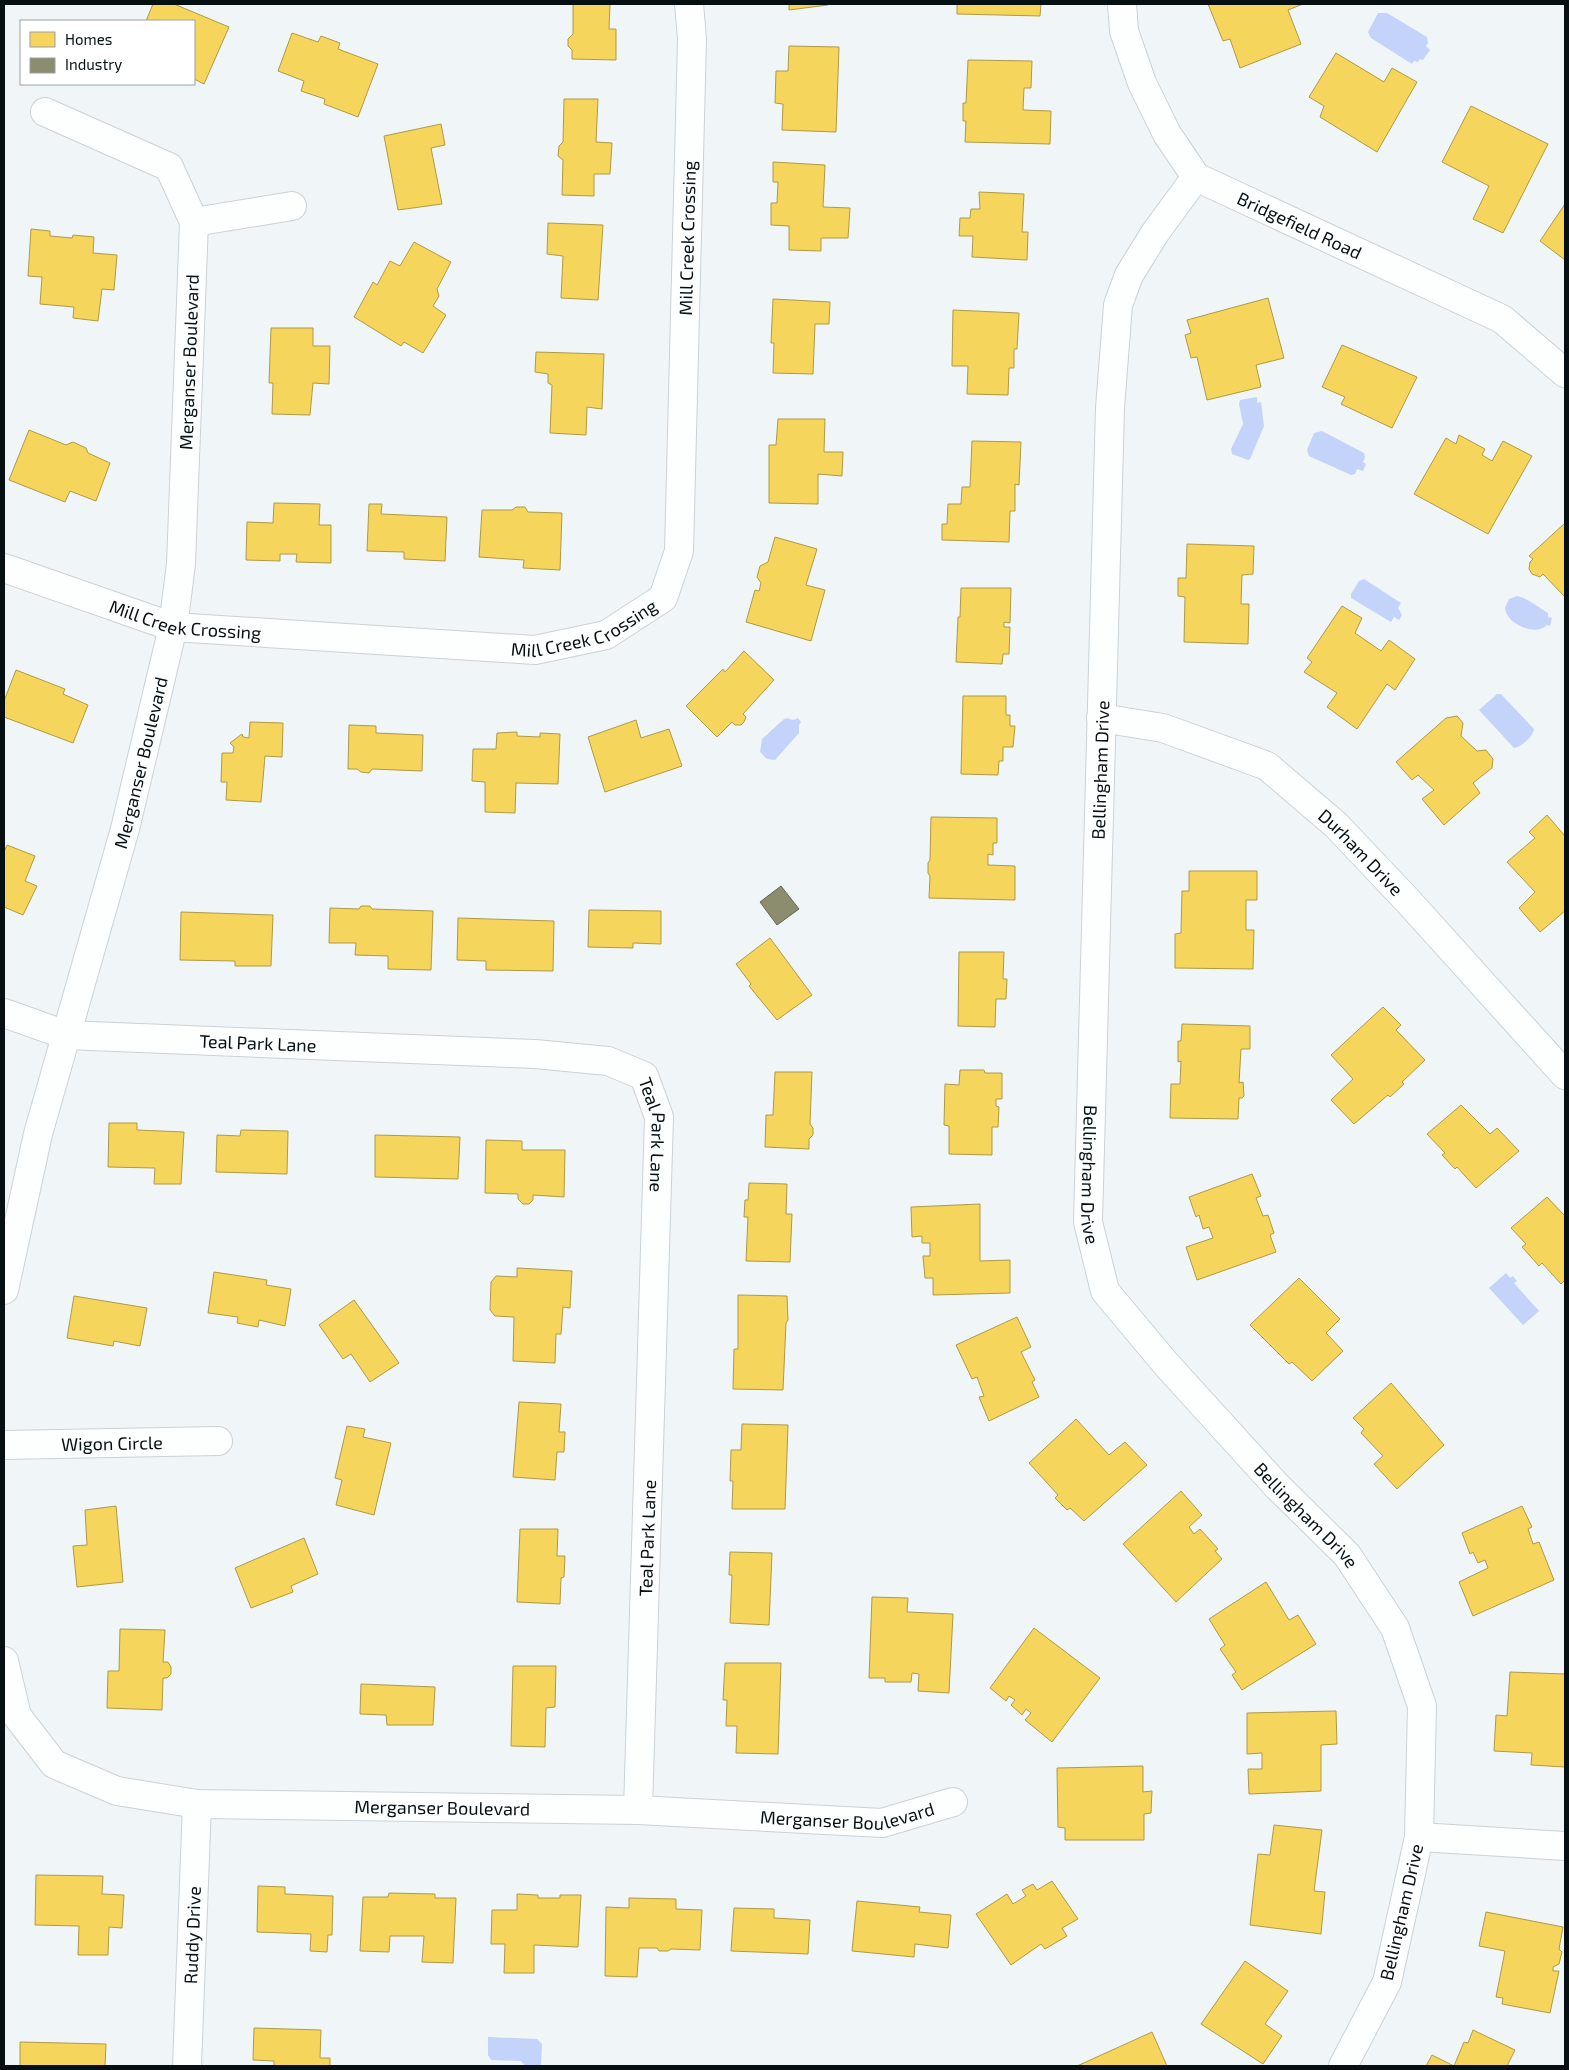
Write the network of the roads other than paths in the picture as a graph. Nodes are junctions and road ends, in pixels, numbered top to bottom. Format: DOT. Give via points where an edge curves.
graph roads {
  1 [pos="689,4"];
  2 [pos="1122,4"];
  3 [pos="45,112"];
  4 [pos="1196,177"];
  5 [pos="292,206"];
  6 [pos="194,222"];
  7 [pos="1565,373"];
  8 [pos="4,568"];
  9 [pos="173,627"];
  10 [pos="1101,718"];
  11 [pos="4,1013"];
  12 [pos="66,1035"];
  13 [pos="1565,1075"];
  14 [pos="4,1290"];
  15 [pos="218,1441"];
  16 [pos="4,1445"];
  17 [pos="4,1661"];
  18 [pos="953,1802"];
  19 [pos="197,1804"];
  20 [pos="638,1810"];
  21 [pos="1419,1837"];
  22 [pos="1565,1846"];
  23 [pos="187,2066"];
  24 [pos="1343,2066"];
  1 -- 9 [label="street, Mill Creek Crossing" via="692,39 679,551 663,598 606,635 536,650"];
  2 -- 4 [label="street" via="1124,31 1142,83 1167,134"];
  3 -- 6 [label="street, Merganser Boulevard" via="169,167"];
  4 -- 7 [label="street, Bridgefield Road" via="1502,319"];
  4 -- 10 [label="street, Bellingham Drive" via="1155,233 1130,275 1118,306 1110,408"];
  5 -- 6 [label="street"];
  6 -- 9 [label="street, Merganser Boulevard" via="181,564"];
  8 -- 9 [label="street, Mill Creek Crossing"];
  9 -- 12 [label="street, Merganser Boulevard" via="125,830"];
  10 -- 13 [label="street, Durham Drive" via="1163,728 1266,766 1336,825"];
  10 -- 21 [label="street, Bellingham Drive" via="1088,1222 1105,1291 1250,1456 1347,1555 1395,1628 1422,1706"];
  11 -- 12 [label="street, Teal Park Lane"];
  12 -- 14 [label="street, Merganser Boulevard" via="38,1134"];
  12 -- 20 [label="street, Teal Park Lane" via="535,1054 608,1061 644,1076 659,1117"];
  15 -- 16 [label="street, Wigon Circle"];
  17 -- 19 [label="street, Merganser Boulevard" via="17,1716 54,1764 118,1791"];
  18 -- 20 [label="street, Merganser Boulevard" via="882,1823"];
  19 -- 20 [label="street, Merganser Boulevard"];
  19 -- 23 [label="street, Ruddy Drive"];
  21 -- 22 [label="street"];
  21 -- 24 [label="street, Bellingham Drive" via="1387,1982"];
}
